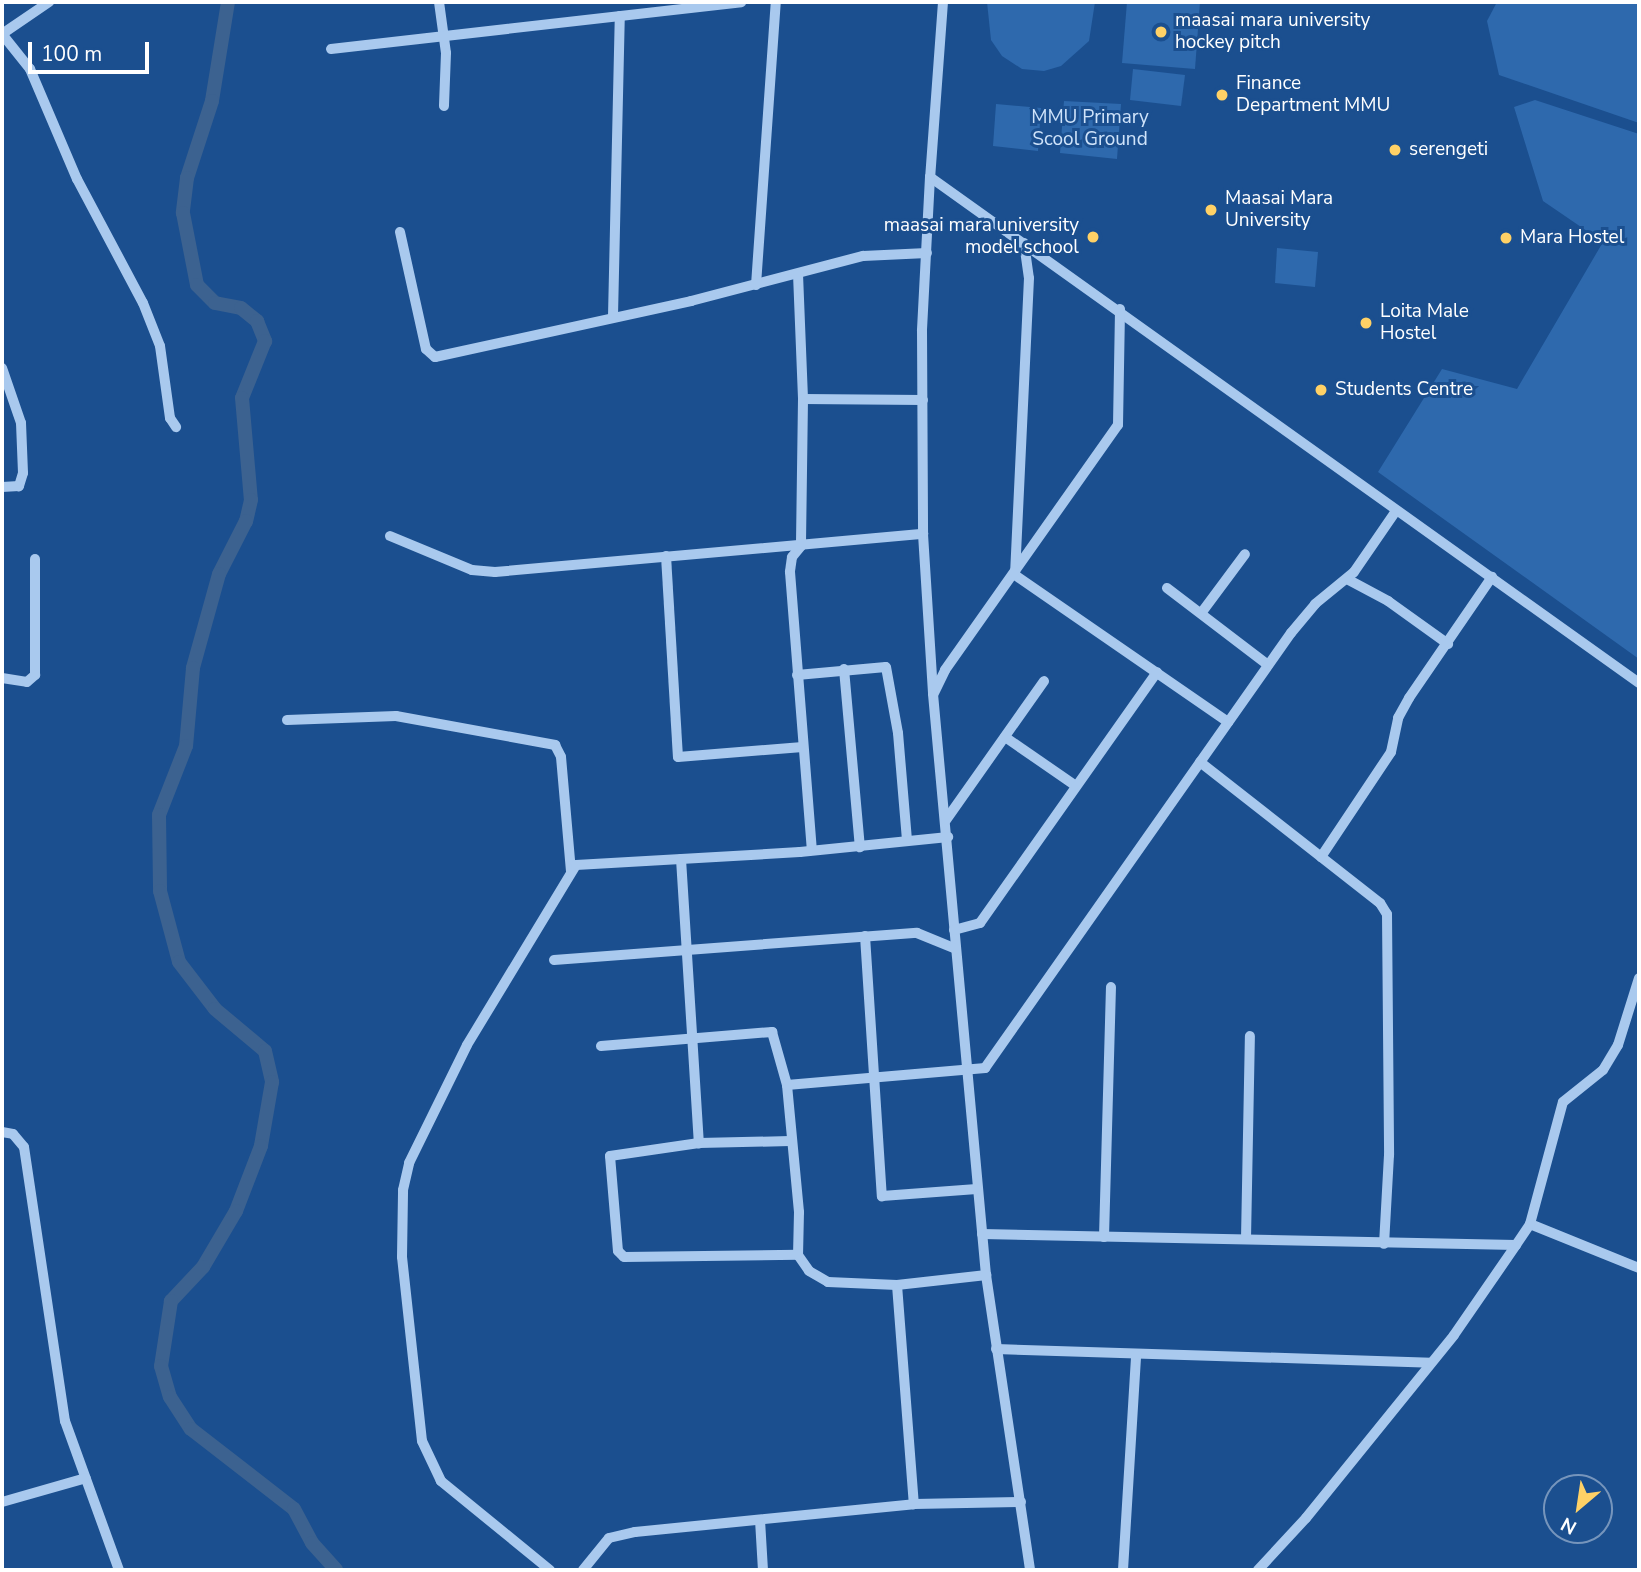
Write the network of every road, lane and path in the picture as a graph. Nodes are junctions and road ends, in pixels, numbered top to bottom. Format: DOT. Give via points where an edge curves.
graph roads {
  1 [pos="49,2"];
  2 [pos="439,2"];
  3 [pos="741,2"];
  4 [pos="776,2"];
  5 [pos="943,2"];
  6 [pos="620,16"];
  7 [pos="2,34"];
  8 [pos="443,36"];
  9 [pos="331,49"];
  10 [pos="444,106"];
  11 [pos="930,177"];
  12 [pos="400,232"];
  13 [pos="1024,243"];
  14 [pos="927,253"];
  15 [pos="799,274"];
  16 [pos="756,285"];
  17 [pos="1120,309"];
  18 [pos="613,316"];
  19 [pos="2,368"];
  20 [pos="803,399"];
  21 [pos="923,400"];
  22 [pos="176,428"];
  23 [pos="2,487"];
  24 [pos="1396,511"];
  25 [pos="923,534"];
  26 [pos="390,536"];
  27 [pos="801,546"];
  28 [pos="1245,554"];
  29 [pos="666,556"];
  30 [pos="35,559"];
  31 [pos="1015,575"];
  32 [pos="1492,577"];
  33 [pos="1346,579"];
  34 [pos="1167,588"];
  35 [pos="1202,612"];
  36 [pos="1448,644"];
  37 [pos="1268,665"];
  38 [pos="844,668"];
  39 [pos="1157,672"];
  40 [pos="797,676"];
  41 [pos="2,678"];
  42 [pos="1044,681"];
  43 [pos="1639,683"];
  44 [pos="933,694"];
  45 [pos="287,720"];
  46 [pos="1228,722"];
  47 [pos="1005,737"];
  48 [pos="803,747"];
  49 [pos="1200,762"];
  50 [pos="1076,786"];
  51 [pos="946,820"];
  52 [pos="947,837"];
  53 [pos="907,841"];
  54 [pos="860,846"];
  55 [pos="812,850"];
  56 [pos="1321,857"];
  57 [pos="681,859"];
  58 [pos="571,871"];
  59 [pos="954,930"];
  60 [pos="865,936"];
  61 [pos="956,948"];
  62 [pos="686,950"];
  63 [pos="554,960"];
  64 [pos="1639,978"];
  65 [pos="1111,987"];
  66 [pos="691,1036"];
  67 [pos="1250,1036"];
  68 [pos="601,1045"];
  69 [pos="967,1071"];
  70 [pos="873,1078"];
  71 [pos="787,1085"];
  72 [pos="2,1132"];
  73 [pos="790,1141"];
  74 [pos="699,1143"];
  75 [pos="977,1189"];
  76 [pos="1530,1224"];
  77 [pos="982,1234"];
  78 [pos="1104,1237"];
  79 [pos="1245,1239"];
  80 [pos="1384,1244"];
  81 [pos="1516,1245"];
  82 [pos="798,1255"];
  83 [pos="1639,1268"];
  84 [pos="986,1275"];
  85 [pos="897,1285"];
  86 [pos="996,1349"];
  87 [pos="1136,1355"];
  88 [pos="1431,1363"];
  89 [pos="86,1478"];
  90 [pos="2,1502"];
  91 [pos="1021,1502"];
  92 [pos="914,1504"];
  93 [pos="760,1520"];
  94 [pos="119,1570"];
  95 [pos="550,1570"];
  96 [pos="583,1570"];
  97 [pos="763,1570"];
  98 [pos="1030,1570"];
  99 [pos="1123,1570"];
  100 [pos="1258,1570"];
  1 -- 7 [label="street"];
  2 -- 8 [label="street"];
  3 -- 6 [label="street"];
  4 -- 16 [label="street"];
  5 -- 11 [label="street"];
  6 -- 8 [label="street"];
  6 -- 18 [label="street"];
  7 -- 22 [label="street" via="30,69 77,179 144,303 160,346 170,418"];
  8 -- 9 [label="street"];
  8 -- 10 [label="street"];
  11 -- 13 [label="street"];
  11 -- 14 [label="street"];
  12 -- 18 [label="street" via="417,316 432,356"];
  13 -- 17 [label="street"];
  13 -- 31 [label="street" via="1029,278"];
  14 -- 15 [label="street" via="863,256"];
  14 -- 21 [label="street"];
  15 -- 16 [label="street"];
  15 -- 20 [label="street"];
  16 -- 18 [label="street"];
  17 -- 24 [label="street"];
  17 -- 31 [label="street" via="1118,425"];
  19 -- 23 [label="street" via="21,424 23,473 19,486"];
  20 -- 21 [label="street"];
  20 -- 27 [label="street"];
  21 -- 25 [label="street"];
  24 -- 32 [label="street"];
  24 -- 33 [label="street"];
  25 -- 27 [label="street"];
  25 -- 44 [label="street"];
  26 -- 29 [label="street" via="482,572"];
  27 -- 29 [label="street"];
  27 -- 40 [label="street" via="790,563"];
  28 -- 35 [label="street"];
  29 -- 48 [label="street" via="678,757"];
  30 -- 41 [label="street" via="35,675 27,681"];
  31 -- 39 [label="street"];
  31 -- 44 [label="street" via="945,670"];
  32 -- 36 [label="street"];
  32 -- 43 [label="street"];
  33 -- 36 [label="street" via="1388,601"];
  33 -- 37 [label="street" via="1315,604"];
  34 -- 35 [label="street"];
  35 -- 37 [label="street"];
  36 -- 56 [label="street" via="1398,718 1391,752"];
  37 -- 46 [label="street"];
  38 -- 40 [label="street"];
  38 -- 53 [label="street" via="886,667 890,675"];
  38 -- 54 [label="street"];
  39 -- 46 [label="street"];
  39 -- 50 [label="street"];
  40 -- 48 [label="street"];
  42 -- 47 [label="street"];
  44 -- 51 [label="street"];
  45 -- 58 [label="street" via="396,716 555,745 561,757"];
  46 -- 49 [label="street"];
  47 -- 50 [label="street"];
  47 -- 51 [label="street"];
  48 -- 55 [label="street"];
  49 -- 56 [label="street"];
  49 -- 69 [label="street" via="989,1064"];
  50 -- 59 [label="street" via="980,923"];
  51 -- 52 [label="street"];
  52 -- 53 [label="street"];
  52 -- 59 [label="street"];
  53 -- 54 [label="street"];
  54 -- 55 [label="street"];
  55 -- 57 [label="street"];
  56 -- 80 [label="street" via="1380,903 1387,914 1389,1155"];
  57 -- 58 [label="street" via="581,864"];
  57 -- 62 [label="street"];
  58 -- 95 [label="street" via="467,1045 424,1130 409,1163 401,1228 422,1441 431,1464 454,1494"];
  59 -- 61 [label="street"];
  60 -- 61 [label="street" via="925,934"];
  60 -- 62 [label="street"];
  60 -- 70 [label="street"];
  61 -- 69 [label="street"];
  62 -- 63 [label="street"];
  62 -- 66 [label="street"];
  64 -- 76 [label="street" via="1618,1045 1603,1070 1563,1102"];
  65 -- 78 [label="street"];
  66 -- 68 [label="street"];
  66 -- 71 [label="street" via="772,1032"];
  66 -- 74 [label="street"];
  67 -- 79 [label="street"];
  69 -- 70 [label="street"];
  69 -- 75 [label="street"];
  70 -- 71 [label="street"];
  70 -- 75 [label="street" via="882,1196"];
  71 -- 73 [label="street"];
  72 -- 89 [label="street" via="17,1137 24,1147 57,1383"];
  73 -- 74 [label="street"];
  73 -- 82 [label="street" via="799,1212"];
  74 -- 82 [label="street" via="610,1156 618,1251 624,1257"];
  75 -- 77 [label="street"];
  76 -- 81 [label="street"];
  76 -- 83 [label="street"];
  77 -- 78 [label="street"];
  77 -- 84 [label="street"];
  78 -- 79 [label="street"];
  79 -- 80 [label="street"];
  80 -- 81 [label="street"];
  81 -- 88 [label="street"];
  82 -- 85 [label="street" via="809,1271 828,1282"];
  84 -- 85 [label="street"];
  84 -- 86 [label="street"];
  85 -- 92 [label="street"];
  86 -- 87 [label="street"];
  86 -- 91 [label="street"];
  87 -- 88 [label="street"];
  87 -- 99 [label="street"];
  88 -- 100 [label="street"];
  89 -- 90 [label="street"];
  89 -- 94 [label="street"];
  91 -- 92 [label="street"];
  91 -- 98 [label="street"];
  92 -- 93 [label="street"];
  93 -- 96 [label="street" via="608,1538"];
  93 -- 97 [label="street"];
}
